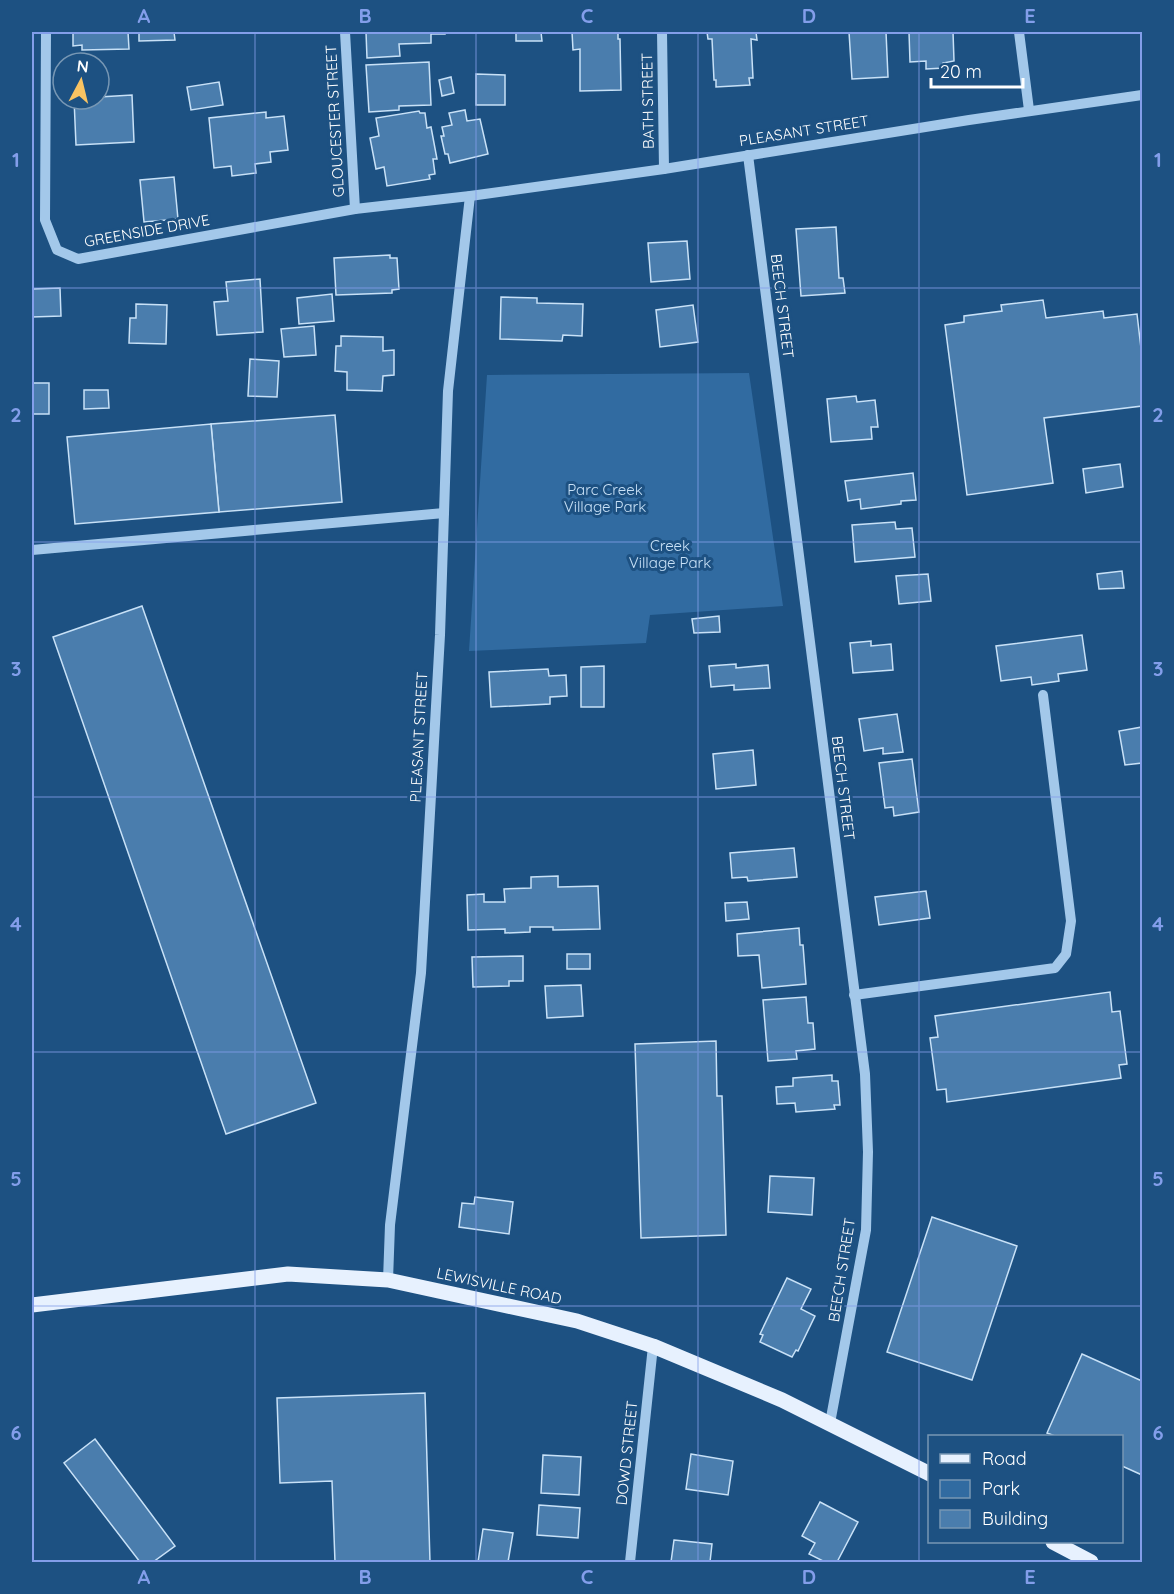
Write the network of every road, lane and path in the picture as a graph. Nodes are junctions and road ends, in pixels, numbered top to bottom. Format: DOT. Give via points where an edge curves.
graph roads {
  1 [pos="46,32"];
  2 [pos="345,32"];
  3 [pos="662,32"];
  4 [pos="1019,32"];
  5 [pos="1143,95"];
  6 [pos="1029,110"];
  7 [pos="748,155"];
  8 [pos="664,170"];
  9 [pos="470,196"];
  10 [pos="355,209"];
  11 [pos="444,513"];
  12 [pos="32,549"];
  13 [pos="1043,695"];
  14 [pos="854,995"];
  15 [pos="388,1280"];
  16 [pos="32,1305"];
  17 [pos="653,1346"];
  18 [pos="830,1423"];
  19 [pos="928,1473"];
  20 [pos="1055,1543"];
  21 [pos="630,1563"];
  22 [pos="1091,1563"];
  1 -- 10 [label="street, GREENSIDE DRIVE" via="45,220 57,250 78,259"];
  2 -- 10 [label="street, GLOUCESTER STREET"];
  3 -- 8 [label="street, BATH STREET"];
  4 -- 6 [label="street"];
  5 -- 6 [label="street, PLEASANT STREET"];
  6 -- 7 [label="street, PLEASANT STREET"];
  7 -- 8 [label="street, PLEASANT STREET"];
  7 -- 14 [label="street, BEECH STREET"];
  8 -- 9 [label="street, PLEASANT STREET"];
  9 -- 10 [label="street, PLEASANT STREET"];
  9 -- 11 [label="street, PLEASANT STREET" via="448,391"];
  11 -- 12 [label="street"];
  11 -- 15 [label="street, PLEASANT STREET" via="421,973 390,1225"];
  13 -- 14 [label="street" via="1071,921 1066,954 1055,968"];
  14 -- 18 [label="street, BEECH STREET" via="865,1074 866,1230"];
  15 -- 16 [label="main road, LEWISVILLE ROAD" via="288,1274"];
  15 -- 17 [label="main road, LEWISVILLE ROAD" via="577,1321"];
  17 -- 18 [label="main road, LEWISVILLE ROAD"];
  17 -- 21 [label="street, DOWD STREET"];
  18 -- 19 [label="main road, LEWISVILLE ROAD"];
  20 -- 22 [label="main road"];
}
